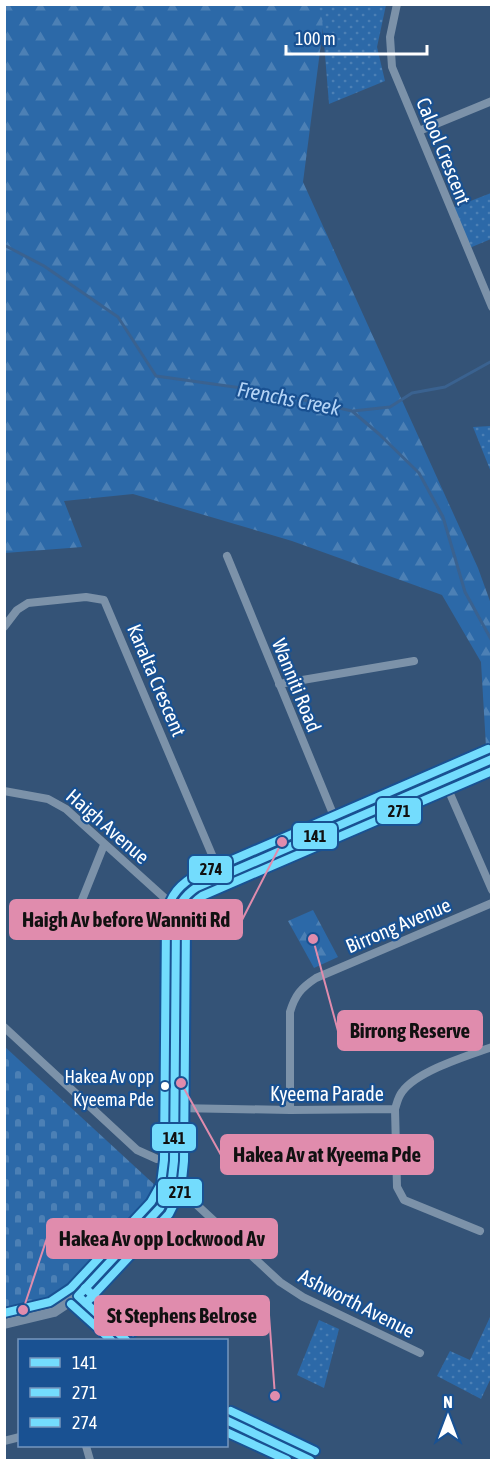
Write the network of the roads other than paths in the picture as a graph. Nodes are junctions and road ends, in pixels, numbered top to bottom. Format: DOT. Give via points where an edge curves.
graph roads {
  1 [pos="397,4"];
  2 [pos="492,101"];
  3 [pos="419,131"];
  4 [pos="492,306"];
  5 [pos="226,556"];
  6 [pos="4,627"];
  7 [pos="414,661"];
  8 [pos="279,684"];
  9 [pos="492,759"];
  10 [pos="444,780"];
  11 [pos="4,791"];
  12 [pos="338,826"];
  13 [pos="104,845"];
  14 [pos="221,876"];
  15 [pos="492,890"];
  16 [pos="492,903"];
  17 [pos="178,907"];
  18 [pos="82,914"];
  19 [pos="4,1027"];
  20 [pos="492,1047"];
  21 [pos="175,1108"];
  22 [pos="395,1109"];
  23 [pos="290,1110"];
  24 [pos="174,1161"];
  25 [pos="171,1187"];
  26 [pos="480,1232"];
  27 [pos="78,1296"];
  28 [pos="4,1324"];
  29 [pos="124,1339"];
  30 [pos="420,1353"];
  31 [pos="228,1421"];
  32 [pos="310,1461"];
  1 -- 3 [label="street, Calool Crescent" via="390,38 392,68"];
  2 -- 3 [label="street"];
  3 -- 4 [label="street, Calool Crescent"];
  5 -- 8 [label="street, Wanniti Road"];
  6 -- 14 [label="street, Karalta Crescent" via="17,609 28,603 86,597 104,600"];
  7 -- 8 [label="street"];
  8 -- 12 [label="street, Wanniti Road"];
  9 -- 10 [label="street"];
  10 -- 12 [label="street"];
  10 -- 15 [label="street"];
  11 -- 13 [label="street, Haigh Avenue" via="48,799 66,809"];
  12 -- 14 [label="street"];
  13 -- 17 [label="street, Haigh Avenue"];
  13 -- 18 [label="street" via="82,900"];
  14 -- 17 [label="street" via="186,893"];
  16 -- 23 [label="street, Birrong Avenue" via="304,986 290,1012"];
  17 -- 21 [label="street"];
  19 -- 24 [label="street" via="137,1150"];
  20 -- 22 [label="street, Kyeema Parade" via="409,1083"];
  21 -- 23 [label="street, Kyeema Parade"];
  21 -- 24 [label="street"];
  22 -- 23 [label="street, Kyeema Parade"];
  22 -- 26 [label="street" via="397,1187 404,1200"];
  24 -- 25 [label="street"];
  25 -- 27 [label="street" via="160,1208"];
  25 -- 30 [label="street, Ashworth Avenue" via="184,1192 280,1282"];
  27 -- 28 [label="street" via="54,1312"];
  27 -- 29 [label="street"];
  31 -- 32 [label="street"];
}
